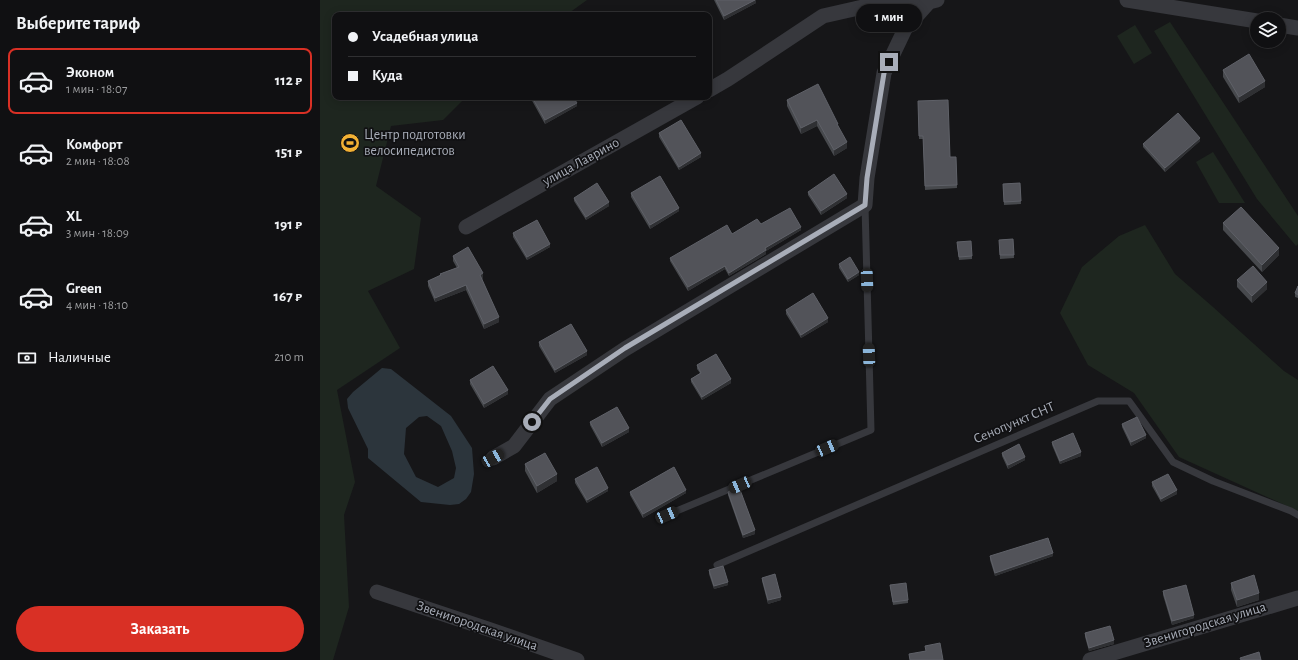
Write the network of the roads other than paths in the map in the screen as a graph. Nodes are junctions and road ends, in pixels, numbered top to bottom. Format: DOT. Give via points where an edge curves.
graph roads {
  1 [pos="1127,0"];
  2 [pos="933,1"];
  3 [pos="1250,20"];
  4 [pos="1286,26"];
  5 [pos="1298,28"];
  6 [pos="712,88"];
  7 [pos="692,100"];
  8 [pos="865,205"];
  9 [pos="466,227"];
  10 [pos="493,458"];
  11 [pos="667,515"];
  12 [pos="1298,515"];
  13 [pos="718,565"];
  14 [pos="377,592"];
  15 [pos="1298,598"];
  16 [pos="577,660"];
  17 [pos="1090,660"];
  1 -- 3 [label="street"];
  2 -- 6 [label="street" via="863,7 823,16"];
  2 -- 8 [label="street" via="905,29 884,73"];
  4 -- 5 [label="street"];
  7 -- 9 [label="street, улица Лаврино"];
  8 -- 10 [label="street" via="625,348 550,399 514,446"];
  8 -- 11 [label="lane" via="871,430"];
  12 -- 13 [label="lane, Сенопункт СНТ" via="1173,462 1129,401 1098,401"];
  14 -- 16 [label="street, Звенигородская улица"];
  15 -- 17 [label="street, Звенигородская улица"];
}
